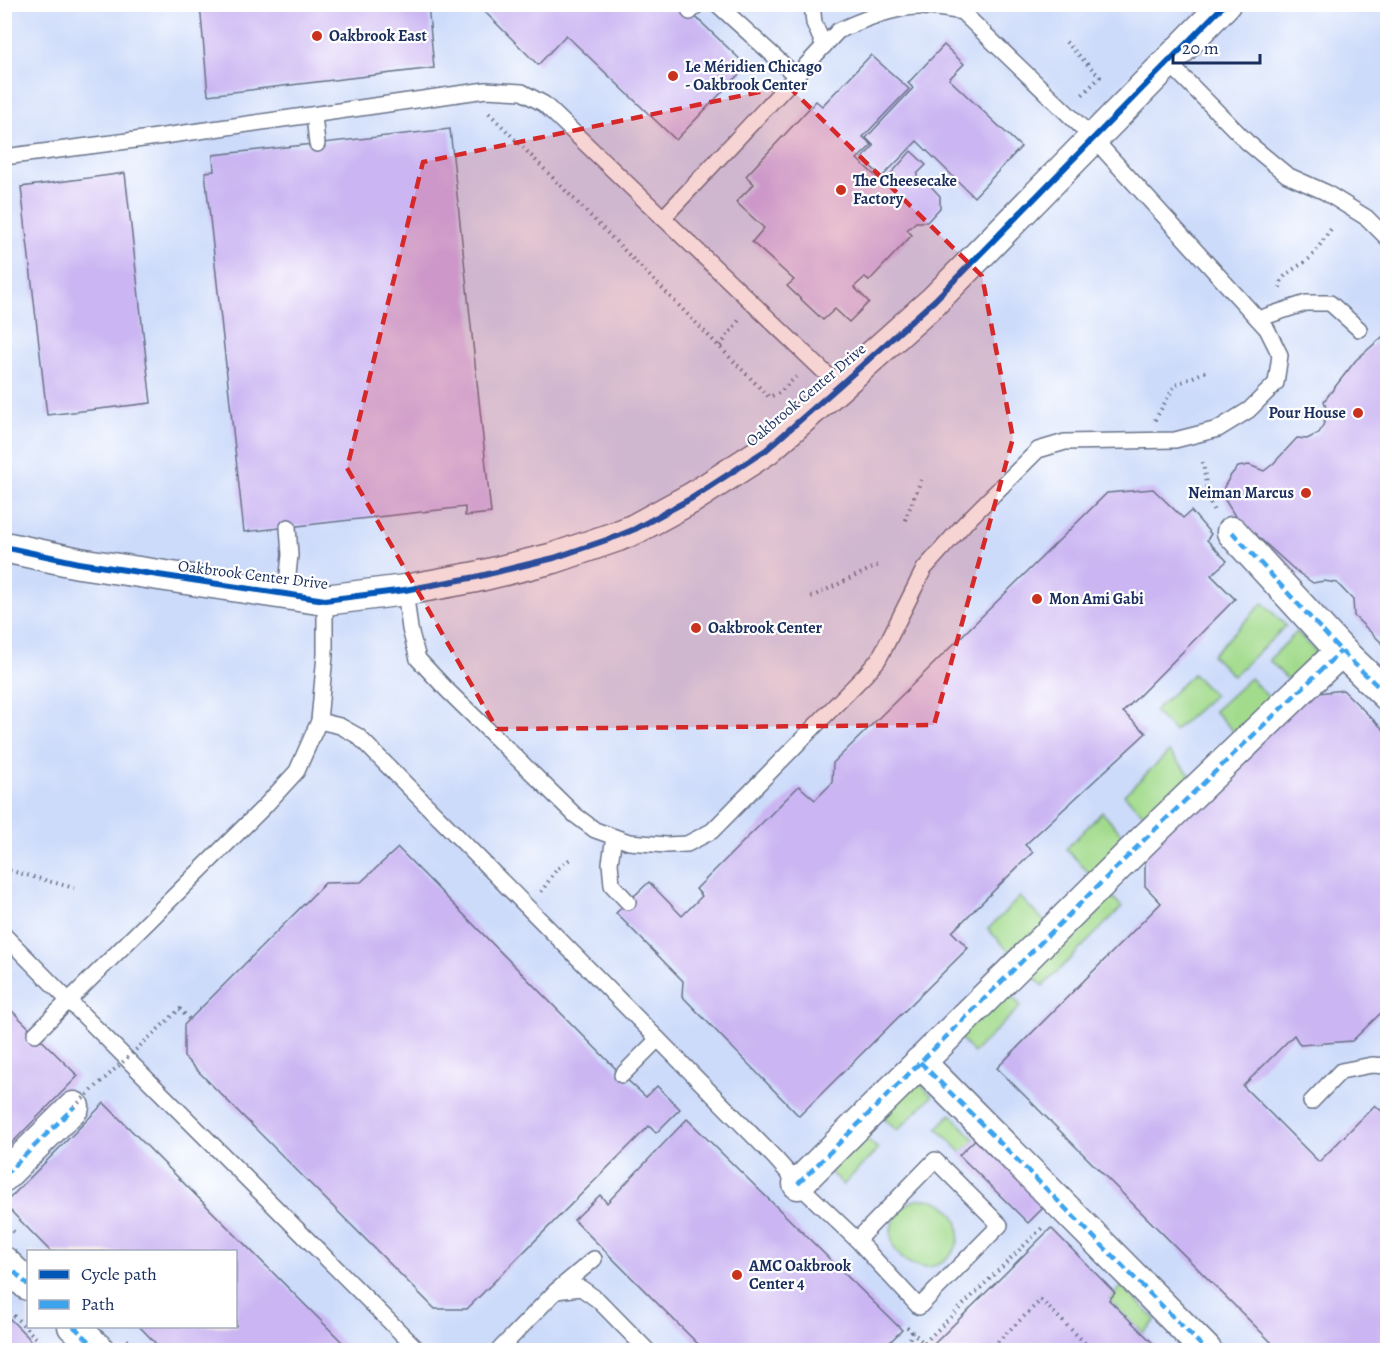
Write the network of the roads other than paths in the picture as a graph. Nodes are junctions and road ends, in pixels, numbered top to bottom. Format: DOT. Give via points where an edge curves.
graph roads {
  1 [pos="717,4"];
  2 [pos="812,4"];
  3 [pos="1225,4"];
  4 [pos="824,46"];
  5 [pos="1168,62"];
  6 [pos="796,76"];
  7 [pos="314,115"];
  8 [pos="1093,138"];
  9 [pos="317,144"];
  10 [pos="4,157"];
  11 [pos="663,218"];
  12 [pos="1388,239"];
  13 [pos="1258,319"];
  14 [pos="1359,329"];
  15 [pos="839,386"];
  16 [pos="288,527"];
  17 [pos="1232,532"];
  18 [pos="4,547"];
  19 [pos="405,590"];
  20 [pos="286,594"];
  21 [pos="325,600"];
  22 [pos="1341,651"];
  23 [pos="1388,696"];
  24 [pos="319,721"];
  25 [pos="614,837"];
  26 [pos="628,902"];
  27 [pos="4,934"];
  28 [pos="68,1000"];
  29 [pos="35,1034"];
  30 [pos="658,1039"];
  31 [pos="920,1062"];
  32 [pos="1388,1066"];
  33 [pos="622,1075"];
  34 [pos="1311,1102"];
  35 [pos="74,1107"];
  36 [pos="4,1176"];
  37 [pos="798,1184"];
  38 [pos="856,1240"];
  39 [pos="594,1259"];
  40 [pos="4,1262"];
  41 [pos="27,1284"];
  42 [pos="556,1291"];
  43 [pos="75,1328"];
  44 [pos="99,1350"];
  45 [pos="418,1350"];
  46 [pos="499,1350"];
  47 [pos="647,1350"];
  48 [pos="1206,1350"];
  1 -- 6 [label="lane"];
  2 -- 4 [label="lane" via="814,23"];
  3 -- 5 [label="street, Oakbrook Center Drive"];
  4 -- 6 [label="lane"];
  4 -- 8 [label="lane" via="838,31 897,10 936,8 962,12"];
  5 -- 8 [label="street, Oakbrook Center Drive"];
  5 -- 12 [label="lane" via="1247,142 1287,175 1325,192 1367,218"];
  6 -- 11 [label="lane"];
  7 -- 9 [label="lane"];
  7 -- 10 [label="lane"];
  7 -- 11 [label="lane" via="486,90 522,92 544,104"];
  8 -- 13 [label="lane"];
  8 -- 15 [label="street, Oakbrook Center Drive" via="935,300"];
  11 -- 15 [label="lane"];
  13 -- 14 [label="lane" via="1305,303 1330,303"];
  13 -- 25 [label="lane" via="1280,356 1276,383 1249,410 1218,429 1175,440 1065,442 1038,450 924,569 878,660 712,831 687,844 629,842"];
  15 -- 19 [label="street, Oakbrook Center Drive" via="766,450 635,529 536,562"];
  16 -- 20 [label="lane"];
  17 -- 22 [label="street"];
  18 -- 20 [label="street, Oakbrook Center Drive" via="79,563"];
  19 -- 21 [label="street, Oakbrook Center Drive"];
  19 -- 25 [label="lane" via="418,659 575,814 595,830"];
  20 -- 21 [label="street, Oakbrook Center Drive"];
  21 -- 24 [label="lane"];
  22 -- 23 [label="street"];
  22 -- 31 [label="street"];
  24 -- 28 [label="lane" via="297,771"];
  24 -- 30 [label="lane" via="358,736"];
  25 -- 26 [label="lane" via="612,885"];
  27 -- 28 [label="lane"];
  28 -- 29 [label="lane"];
  28 -- 45 [label="lane"];
  30 -- 33 [label="lane"];
  30 -- 37 [label="lane"];
  31 -- 37 [label="street"];
  31 -- 48 [label="street"];
  32 -- 34 [label="lane" via="1341,1071"];
  35 -- 36 [label="street"];
  37 -- 38 [label="lane"];
  38 -- 38 [label="lane" via="920,1307 1000,1225 935,1160"];
  39 -- 42 [label="lane"];
  40 -- 41 [label="street"];
  42 -- 46 [label="lane"];
  42 -- 47 [label="lane" via="581,1288"];
  43 -- 44 [label="street"];
}
